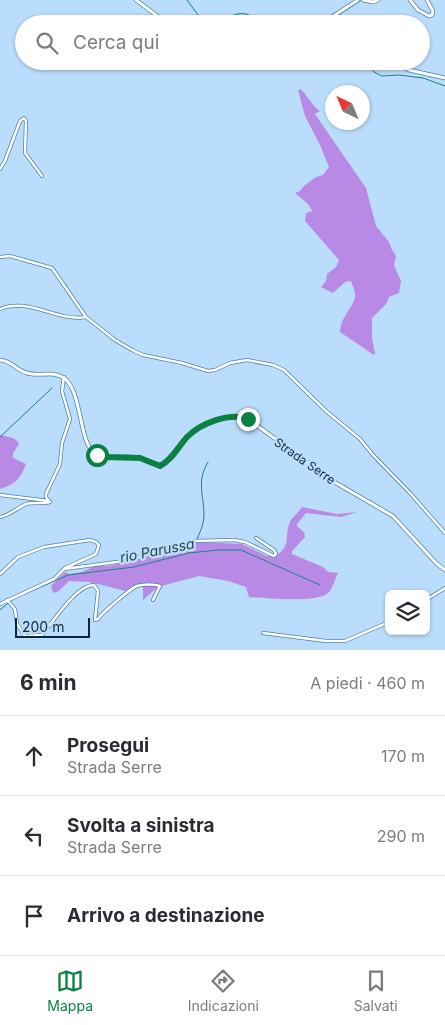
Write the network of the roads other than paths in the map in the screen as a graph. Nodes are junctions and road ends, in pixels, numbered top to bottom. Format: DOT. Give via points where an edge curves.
graph roads {
  1 [pos="136,0"];
  2 [pos="358,0"];
  3 [pos="363,0"];
  4 [pos="378,0"];
  5 [pos="410,0"];
  6 [pos="427,0"];
  7 [pos="156,15"];
  8 [pos="335,15"];
  9 [pos="427,15"];
  10 [pos="430,16"];
  11 [pos="409,70"];
  12 [pos="445,78"];
  13 [pos="0,169"];
  14 [pos="42,176"];
  15 [pos="0,257"];
  16 [pos="0,309"];
  17 [pos="86,317"];
  18 [pos="0,360"];
  19 [pos="64,378"];
  20 [pos="0,495"];
  21 [pos="50,502"];
  22 [pos="0,517"];
  23 [pos="445,533"];
  24 [pos="256,538"];
  25 [pos="64,569"];
  26 [pos="445,570"];
  27 [pos="0,574"];
  28 [pos="445,588"];
  29 [pos="430,597"];
  30 [pos="153,600"];
  31 [pos="8,601"];
  32 [pos="0,604"];
  33 [pos="385,624"];
  34 [pos="263,634"];
  1 -- 7 [label="main road"];
  2 -- 8 [label="main road"];
  3 -- 4 [label="main road"];
  5 -- 9 [label="main road"];
  6 -- 10 [label="main road" via="433,11"];
  11 -- 12 [label="main road"];
  13 -- 14 [label="street" via="24,118 26,153"];
  15 -- 17 [label="street" via="52,268"];
  16 -- 17 [label="street" via="27,307 68,318"];
  17 -- 23 [label="street" via="115,340 144,355 211,371 247,360 284,370 360,439"];
  18 -- 19 [label="main road" via="13,363 25,373"];
  19 -- 21 [label="street" via="62,391 70,419 62,443 60,464 46,494"];
  19 -- 26 [label="main road, Strada Serre" via="74,394 88,444 97,455 140,458 160,466 196,430 218,420 240,416 336,483 393,516"];
  20 -- 21 [label="street"];
  21 -- 22 [label="street" via="28,503"];
  24 -- 25 [label="street" via="276,554 274,556 234,540 196,541 124,562"];
  25 -- 27 [label="street" via="96,554 99,545 90,540 44,548 18,557"];
  25 -- 31 [label="street" via="54,579"];
  28 -- 29 [label="street"];
  30 -- 31 [label="street" via="160,586 137,586 95,620 98,591 94,584 88,585 72,597 42,636 25,636 17,624 15,609"];
  31 -- 32 [label="street"];
  33 -- 34 [label="street" via="345,641"];
}
